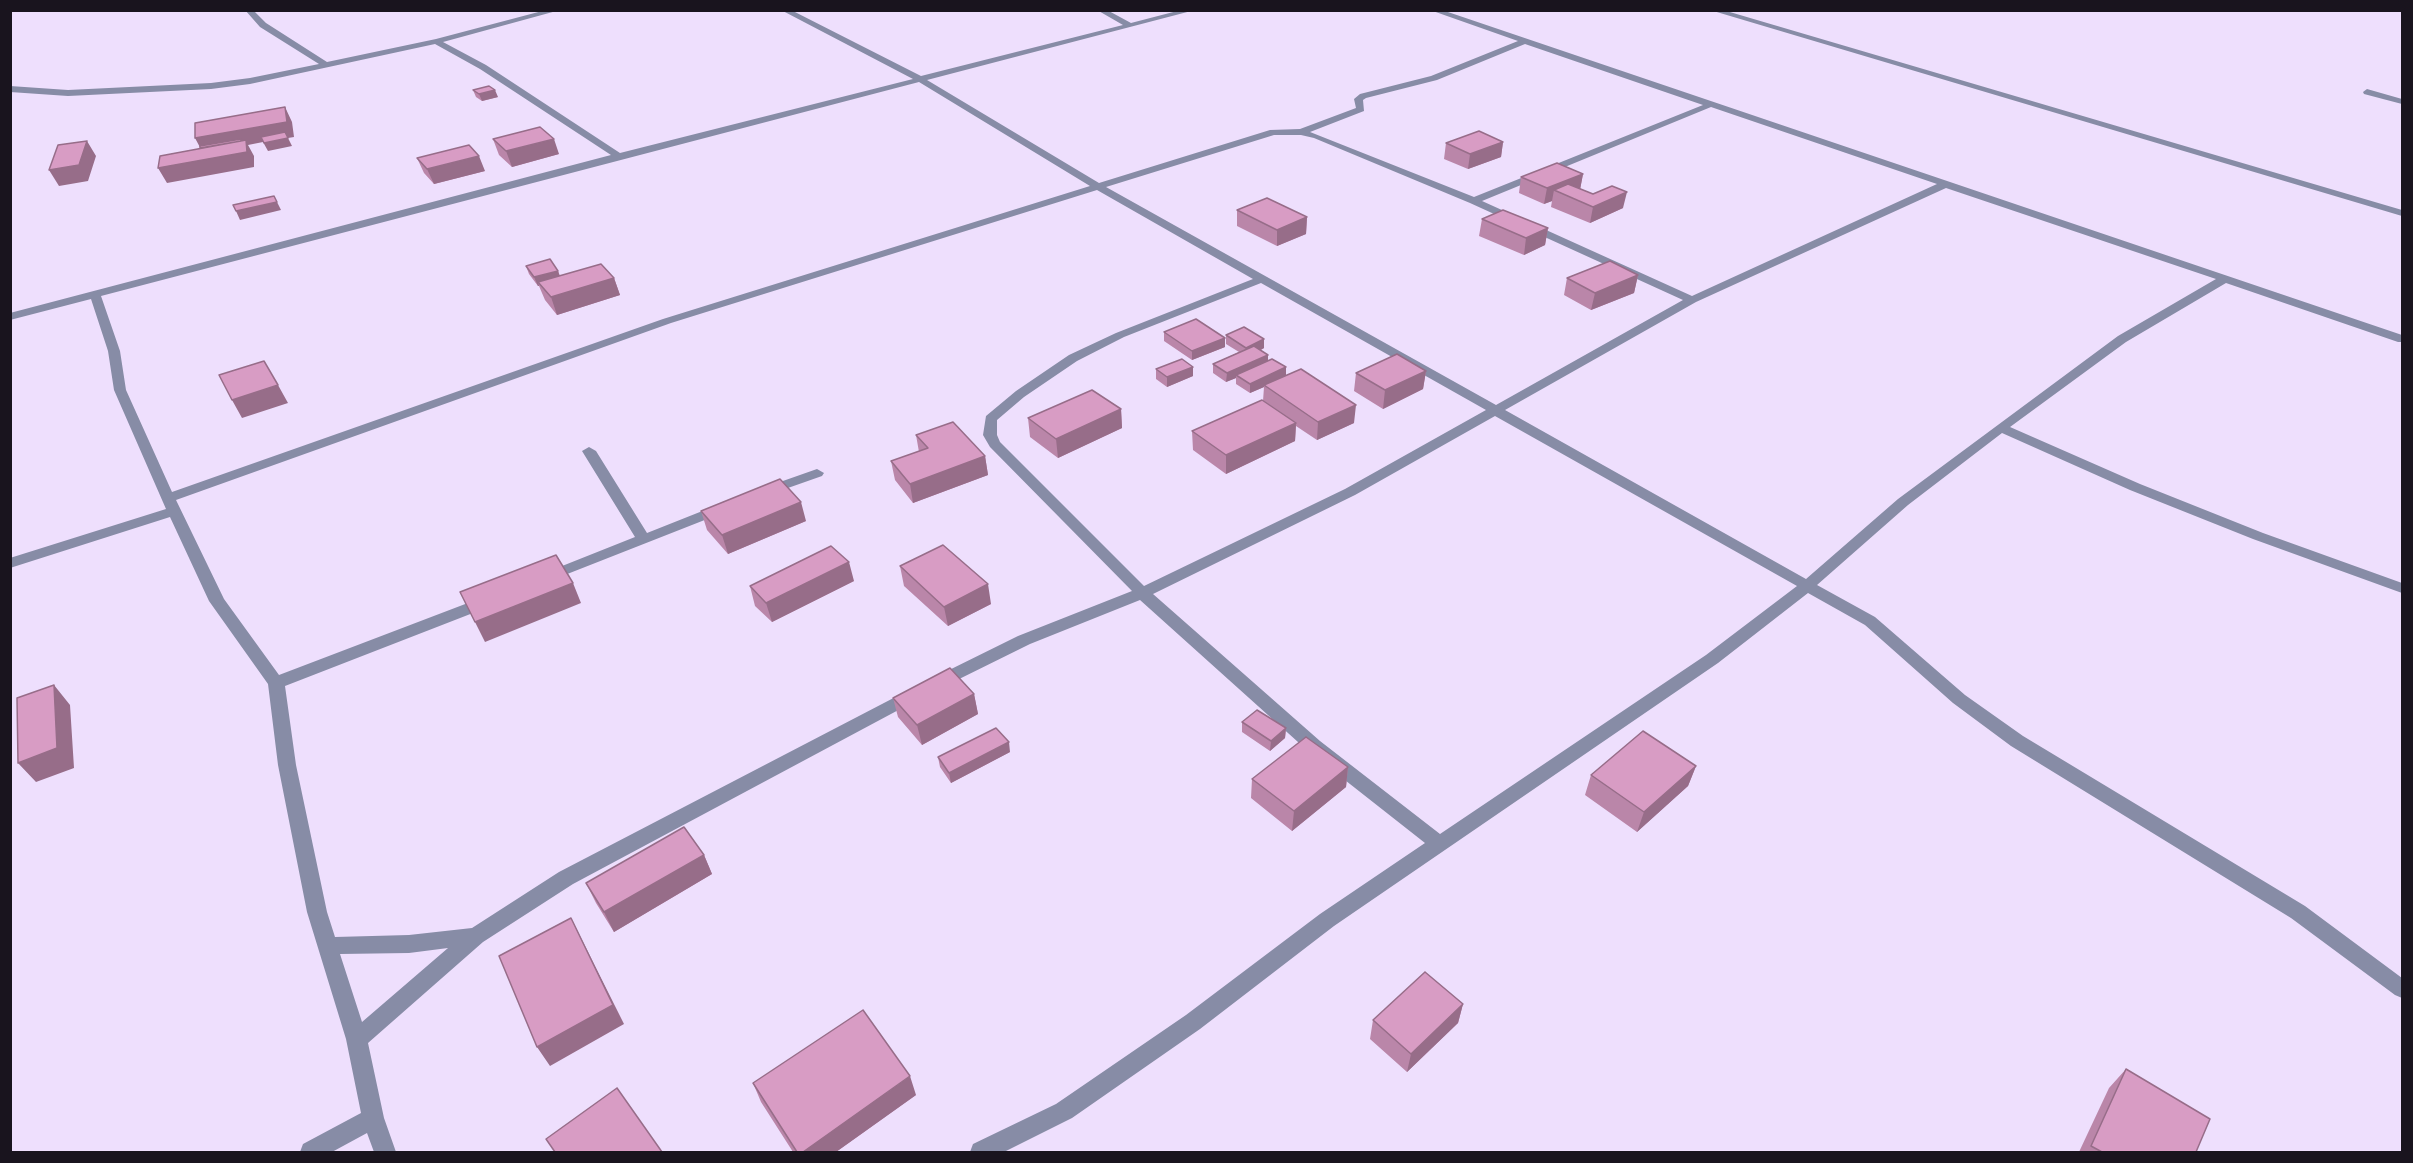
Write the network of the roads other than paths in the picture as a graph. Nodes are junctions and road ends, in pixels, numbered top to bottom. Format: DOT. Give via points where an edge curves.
graph roads {
  1 [pos="248,10"];
  2 [pos="557,10"];
  3 [pos="784,10"];
  4 [pos="1100,10"];
  5 [pos="1192,10"];
  6 [pos="1432,10"];
  7 [pos="1713,10"];
  8 [pos="1130,26"];
  9 [pos="1526,40"];
  10 [pos="436,41"];
  11 [pos="326,65"];
  12 [pos="920,79"];
  13 [pos="10,89"];
  14 [pos="2367,92"];
  15 [pos="2403,102"];
  16 [pos="1712,104"];
  17 [pos="1301,132"];
  18 [pos="619,156"];
  19 [pos="1946,184"];
  20 [pos="1097,186"];
  21 [pos="1474,201"];
  22 [pos="2403,213"];
  23 [pos="1262,279"];
  24 [pos="2223,280"];
  25 [pos="94,295"];
  26 [pos="1692,300"];
  27 [pos="10,317"];
  28 [pos="2403,339"];
  29 [pos="1499,410"];
  30 [pos="2001,428"];
  31 [pos="589,451"];
  32 [pos="818,473"];
  33 [pos="171,504"];
  34 [pos="643,538"];
  35 [pos="10,563"];
  36 [pos="534,582"];
  37 [pos="1808,585"];
  38 [pos="2403,588"];
  39 [pos="1142,593"];
  40 [pos="502,596"];
  41 [pos="276,683"];
  42 [pos="1438,843"];
  43 [pos="476,936"];
  44 [pos="327,946"];
  45 [pos="2403,989"];
  46 [pos="357,1039"];
  47 [pos="373,1118"];
  48 [pos="311,1152"];
  49 [pos="385,1152"];
  50 [pos="981,1152"];
  1 -- 11 [label="street" via="263,25"];
  2 -- 10 [label="street"];
  3 -- 12 [label="street"];
  4 -- 8 [label="street"];
  5 -- 8 [label="street"];
  6 -- 9 [label="street"];
  7 -- 22 [label="street"];
  8 -- 12 [label="street"];
  9 -- 16 [label="street"];
  9 -- 17 [label="street" via="1434,78 1363,96 1358,99 1361,109"];
  10 -- 11 [label="street"];
  10 -- 18 [label="street" via="483,66"];
  11 -- 13 [label="street" via="211,86 68,93"];
  12 -- 18 [label="street"];
  12 -- 20 [label="street"];
  14 -- 15 [label="street"];
  16 -- 19 [label="street"];
  16 -- 21 [label="street"];
  17 -- 20 [label="street" via="1273,132"];
  17 -- 21 [label="street"];
  18 -- 25 [label="street"];
  19 -- 24 [label="street"];
  19 -- 26 [label="street"];
  20 -- 23 [label="street"];
  20 -- 33 [label="street" via="667,321"];
  21 -- 26 [label="street"];
  23 -- 29 [label="street"];
  23 -- 39 [label="street" via="1120,335 1073,358 991,419 990,435 995,444"];
  24 -- 28 [label="street"];
  24 -- 30 [label="street" via="2122,339"];
  25 -- 27 [label="street"];
  25 -- 33 [label="street" via="114,351 120,390"];
  26 -- 29 [label="street"];
  29 -- 37 [label="street"];
  29 -- 39 [label="street" via="1350,492"];
  30 -- 37 [label="street" via="1903,502"];
  30 -- 38 [label="street" via="2236,528"];
  31 -- 34 [label="street"];
  32 -- 34 [label="street"];
  33 -- 35 [label="street"];
  33 -- 41 [label="street" via="217,601"];
  34 -- 36 [label="street"];
  37 -- 42 [label="street" via="1712,659"];
  37 -- 45 [label="street" via="1870,621 1959,699 2017,741 2298,912"];
  39 -- 42 [label="street" via="1314,746"];
  39 -- 43 [label="street" via="1024,640 866,718 566,878"];
  40 -- 41 [label="street"];
  41 -- 44 [label="street" via="301,843"];
  42 -- 50 [label="street" via="1074,1104"];
  43 -- 44 [label="street" via="409,944"];
  43 -- 46 [label="street"];
  44 -- 46 [label="street"];
  46 -- 47 [label="street"];
  47 -- 48 [label="street"];
  47 -- 49 [label="street"];
}
